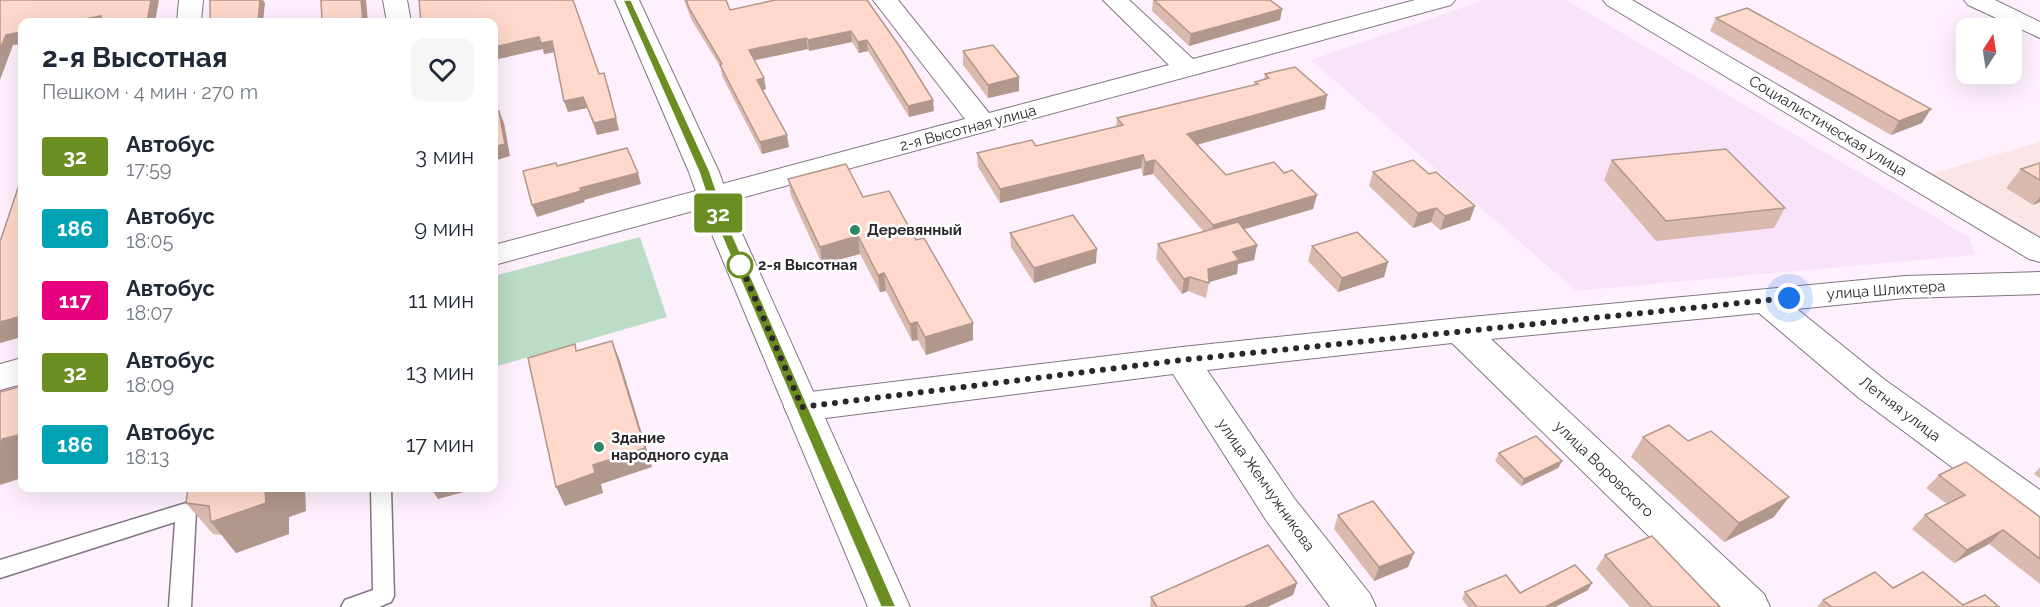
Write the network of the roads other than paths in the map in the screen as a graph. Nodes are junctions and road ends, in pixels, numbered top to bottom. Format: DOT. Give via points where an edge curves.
graph roads {
  1 [pos="191,0"];
  2 [pos="395,0"];
  3 [pos="627,0"];
  4 [pos="885,0"];
  5 [pos="1115,0"];
  6 [pos="1351,0"];
  7 [pos="1443,0"];
  8 [pos="1615,0"];
  9 [pos="1976,0"];
  10 [pos="189,18"];
  11 [pos="398,18"];
  12 [pos="1374,18"];
  13 [pos="2040,31"];
  14 [pos="1188,69"];
  15 [pos="983,124"];
  16 [pos="713,197"];
  17 [pos="2040,252"];
  18 [pos="498,254"];
  19 [pos="2040,283"];
  20 [pos="1766,300"];
  21 [pos="1460,330"];
  22 [pos="1182,360"];
  23 [pos="18,372"];
  24 [pos="0,377"];
  25 [pos="802,407"];
  26 [pos="381,492"];
  27 [pos="2040,511"];
  28 [pos="0,569"];
  29 [pos="180,607"];
  30 [pos="352,607"];
  31 [pos="889,607"];
  32 [pos="1355,607"];
  33 [pos="1749,607"];
  1 -- 10 [label="street"];
  2 -- 11 [label="street"];
  3 -- 16 [label="street"];
  4 -- 15 [label="street"];
  5 -- 14 [label="street"];
  6 -- 12 [label="street"];
  7 -- 12 [label="street, 2-я Высотная улица"];
  8 -- 17 [label="street, Социалистическая улица"];
  9 -- 13 [label="street"];
  12 -- 14 [label="street, 2-я Высотная улица"];
  14 -- 15 [label="street, 2-я Высотная улица"];
  15 -- 16 [label="street, 2-я Высотная улица"];
  16 -- 18 [label="street, 2-я Высотная улица"];
  16 -- 25 [label="street"];
  19 -- 20 [label="street, улица Шлихтера" via="1905,287"];
  20 -- 21 [label="street, улица Шлихтера"];
  20 -- 27 [label="street, Летняя улица" via="1872,388"];
  21 -- 22 [label="street, улица Шлихтера"];
  21 -- 33 [label="street, улица Воровского"];
  22 -- 25 [label="street, улица Шлихтера"];
  22 -- 32 [label="street, улица Жемчужникова" via="1280,509"];
  23 -- 24 [label="street"];
  25 -- 31 [label="street"];
  26 -- 30 [label="lane" via="384,596"];
  28 -- 29 [label="lane" via="186,511"];
}
